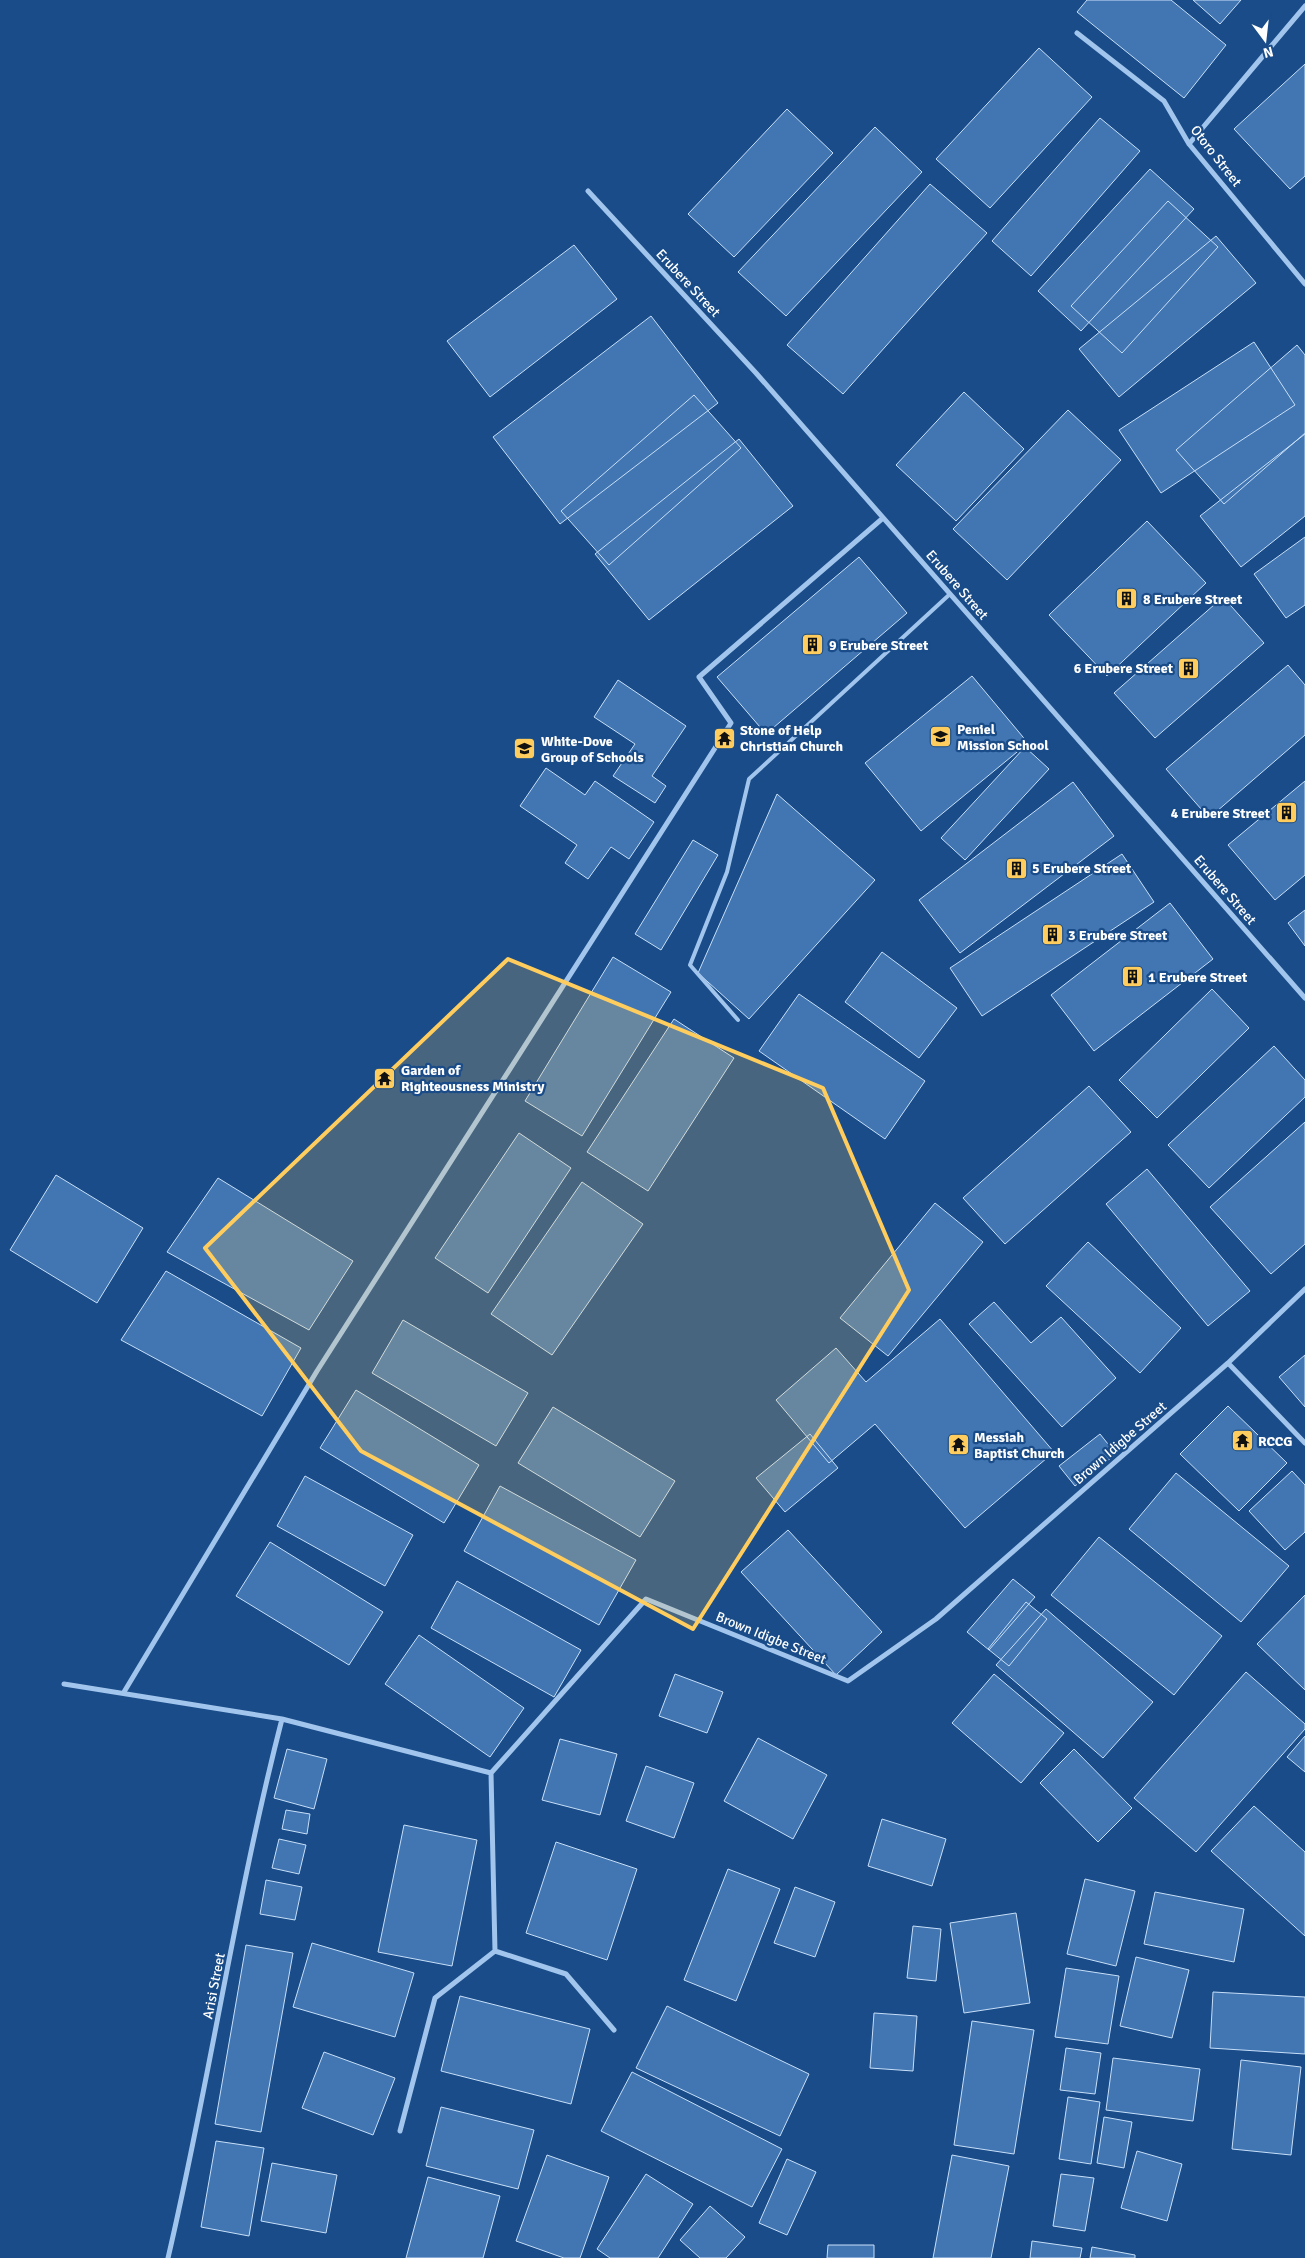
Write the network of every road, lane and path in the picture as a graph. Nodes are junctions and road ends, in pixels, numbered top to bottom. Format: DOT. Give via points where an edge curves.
graph roads {
  1 [pos="1305,6"];
  2 [pos="1077,33"];
  3 [pos="1190,144"];
  4 [pos="588,191"];
  5 [pos="1305,284"];
  6 [pos="883,518"];
  7 [pos="950,594"];
  8 [pos="1305,998"];
  9 [pos="738,1020"];
  10 [pos="1305,1289"];
  11 [pos="1228,1363"];
  12 [pos="1305,1443"];
  13 [pos="64,1684"];
  14 [pos="124,1692"];
  15 [pos="282,1719"];
  16 [pos="491,1773"];
  17 [pos="495,1951"];
  18 [pos="614,2030"];
  19 [pos="400,2131"];
  20 [pos="168,2258"];
  1 -- 3 [label="street"];
  2 -- 3 [label="street, Otoro Street" via="1164,101"];
  3 -- 5 [label="street, Otoro Street"];
  4 -- 6 [label="street, Erubere Street" via="756,373"];
  6 -- 7 [label="street, Erubere Street"];
  6 -- 14 [label="street" via="699,677 731,723 318,1371"];
  7 -- 8 [label="street, Erubere Street"];
  7 -- 9 [label="lane" via="749,779 727,872 690,965"];
  10 -- 11 [label="street, Brown Idigbe Street"];
  11 -- 12 [label="street"];
  11 -- 16 [label="street, Brown Idigbe Street" via="936,1619 848,1681 646,1598"];
  13 -- 14 [label="street"];
  14 -- 15 [label="street"];
  15 -- 16 [label="street"];
  15 -- 20 [label="street, Arisi Street" via="262,1798 192,2156"];
  16 -- 17 [label="street"];
  17 -- 18 [label="street" via="566,1974"];
  17 -- 19 [label="street" via="436,1998"];
}
